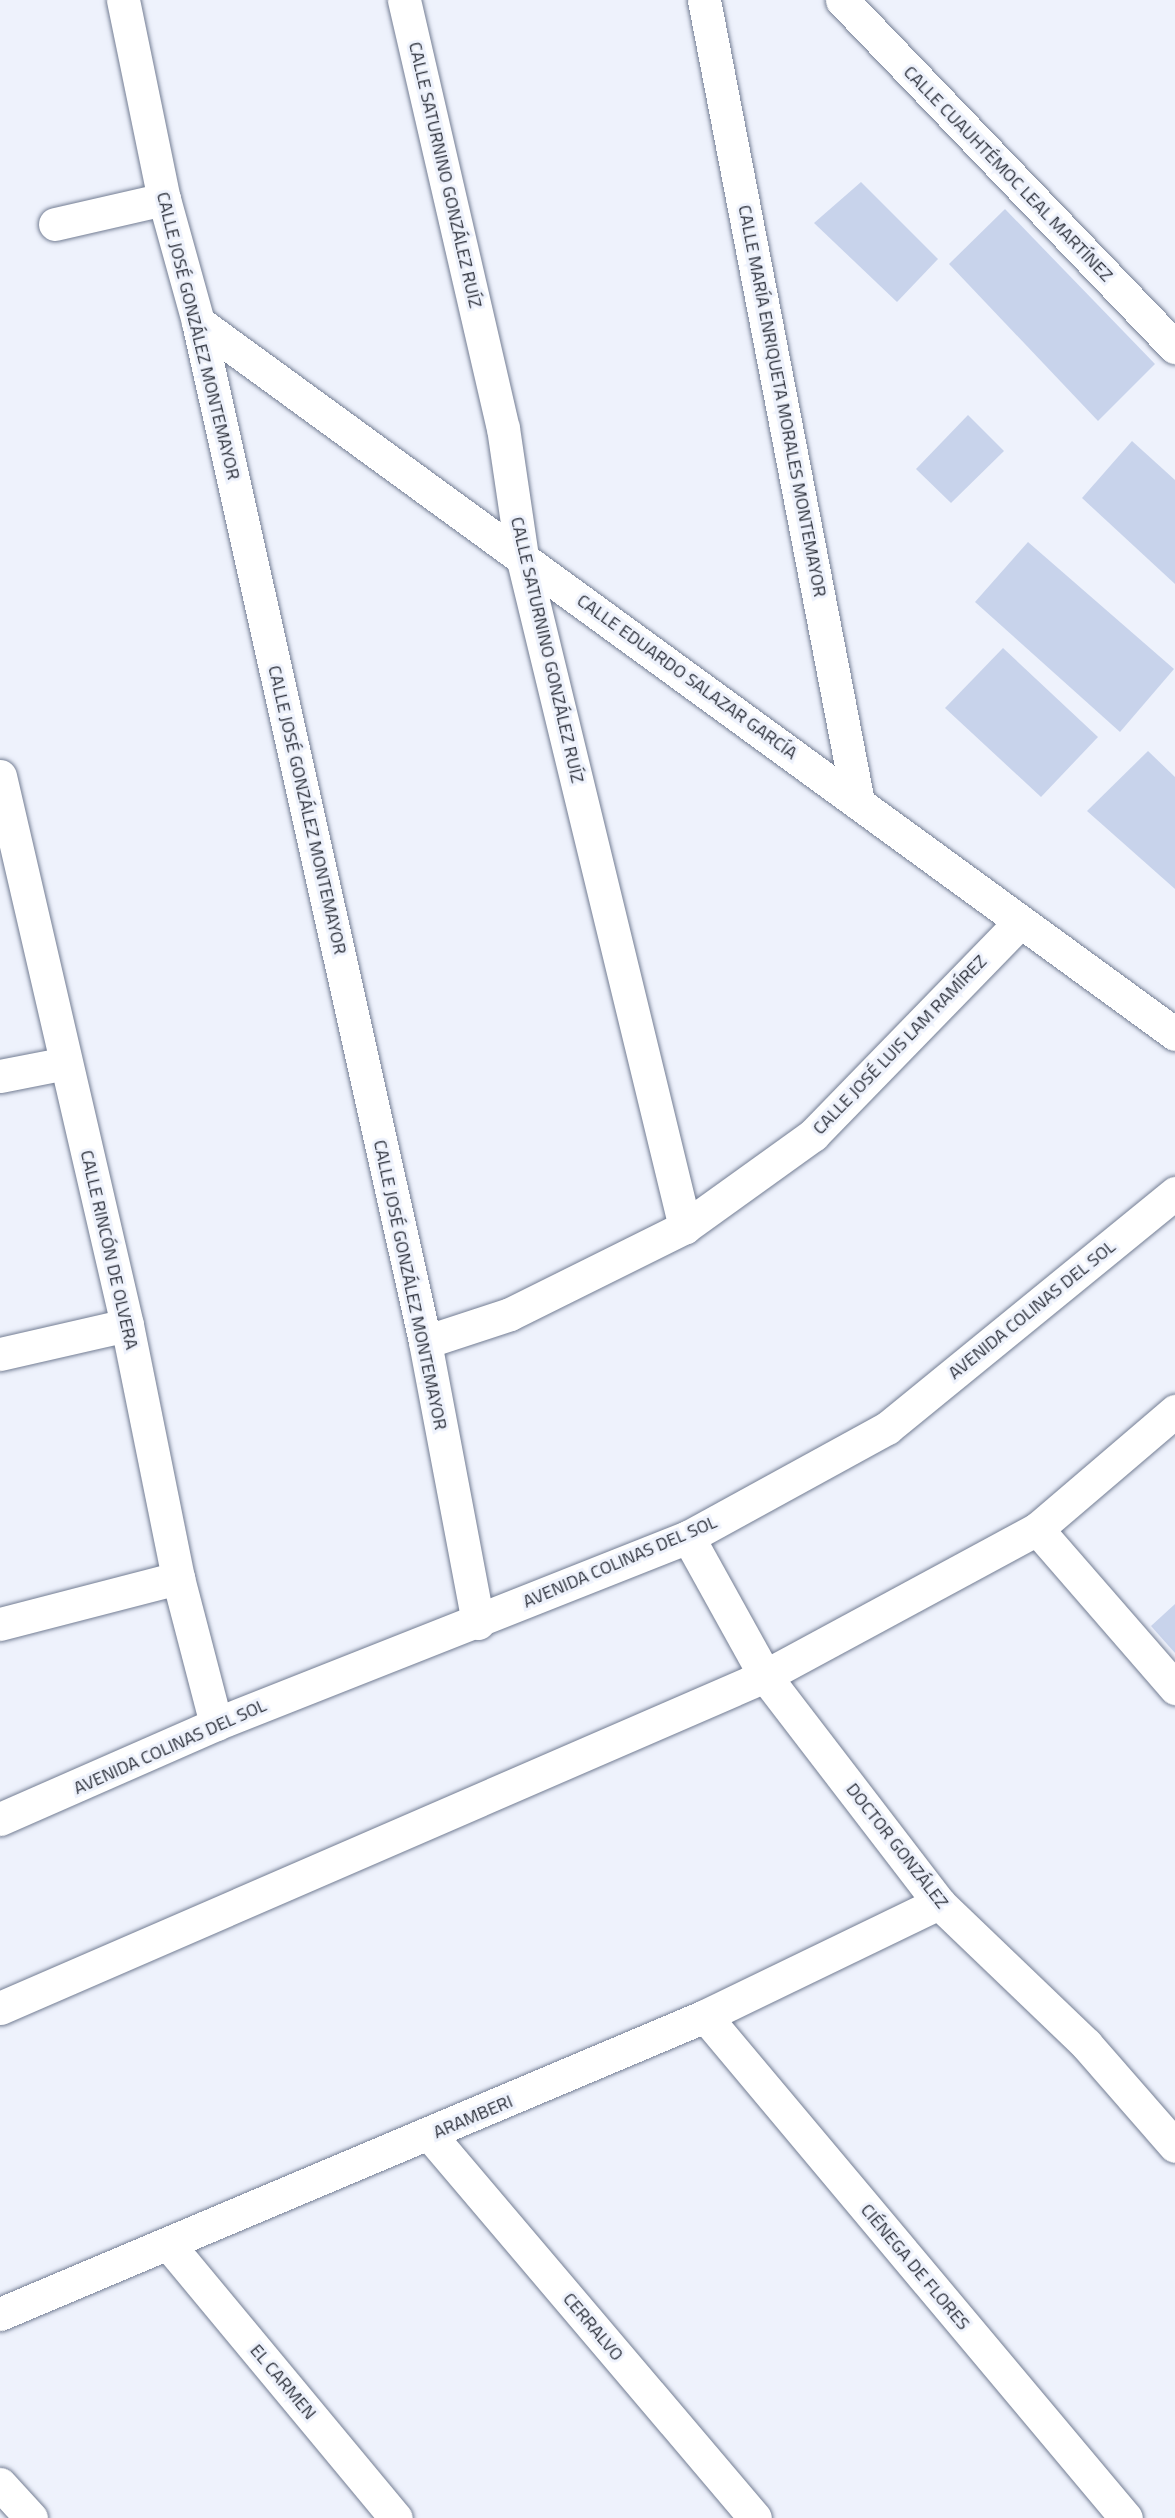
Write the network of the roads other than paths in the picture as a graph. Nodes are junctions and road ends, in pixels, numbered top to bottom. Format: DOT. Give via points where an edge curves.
graph roads {
  1 [pos="123,0"];
  2 [pos="404,0"];
  3 [pos="704,0"];
  4 [pos="842,0"];
  5 [pos="164,199"];
  6 [pos="55,224"];
  7 [pos="198,322"];
  8 [pos="1175,347"];
  9 [pos="522,556"];
  10 [pos="1,790"];
  11 [pos="858,802"];
  12 [pos="1020,922"];
  13 [pos="1175,1034"];
  14 [pos="66,1063"];
  15 [pos="0,1076"];
  16 [pos="1175,1193"];
  17 [pos="685,1227"];
  18 [pos="127,1325"];
  19 [pos="425,1342"];
  20 [pos="0,1354"];
  21 [pos="1170,1427"];
  22 [pos="1037,1529"];
  23 [pos="688,1537"];
  24 [pos="178,1578"];
  25 [pos="478,1623"];
  26 [pos="0,1624"];
  27 [pos="765,1676"];
  28 [pos="1175,1688"];
  29 [pos="216,1724"];
  30 [pos="0,1819"];
  31 [pos="939,1903"];
  32 [pos="0,2008"];
  33 [pos="705,2016"];
  34 [pos="430,2136"];
  35 [pos="1175,2146"];
  36 [pos="169,2245"];
  37 [pos="0,2314"];
  38 [pos="0,2484"];
  39 [pos="31,2518"];
  40 [pos="396,2518"];
  41 [pos="755,2518"];
  42 [pos="1126,2518"];
  1 -- 5 [label="street, CALLE JOSÉ GONZÁLEZ MONTEMAYOR"];
  2 -- 9 [label="street, CALLE SATURNINO GONZÁLEZ RUÍZ" via="503,428"];
  3 -- 11 [label="street, CALLE MARÍA ENRIQUETA MORALES MONTEMAYOR"];
  4 -- 8 [label="street, CALLE CUAUHTÉMOC LEAL MARTÍNEZ"];
  5 -- 6 [label="street"];
  5 -- 7 [label="street, CALLE JOSÉ GONZÁLEZ MONTEMAYOR"];
  7 -- 9 [label="street, CALLE EDUARDO SALAZAR GARCÍA"];
  7 -- 19 [label="street, CALLE JOSÉ GONZÁLEZ MONTEMAYOR"];
  9 -- 11 [label="street, CALLE EDUARDO SALAZAR GARCÍA"];
  9 -- 17 [label="street, CALLE SATURNINO GONZÁLEZ RUÍZ"];
  10 -- 14 [label="street, CALLE RINCÓN DE OLVERA"];
  11 -- 12 [label="street, CALLE EDUARDO SALAZAR GARCÍA"];
  12 -- 13 [label="street, CALLE EDUARDO SALAZAR GARCÍA"];
  12 -- 17 [label="street, CALLE JOSÉ LUIS LAM RAMÍREZ" via="813,1135"];
  14 -- 15 [label="street"];
  14 -- 18 [label="street, CALLE RINCÓN DE OLVERA"];
  16 -- 23 [label="street, AVENIDA COLINAS DEL SOL" via="886,1428"];
  17 -- 19 [label="street, CALLE JOSÉ LUIS LAM RAMÍREZ" via="510,1314"];
  18 -- 20 [label="street"];
  18 -- 24 [label="street, CALLE RINCÓN DE OLVERA"];
  19 -- 25 [label="street, CALLE JOSÉ GONZÁLEZ MONTEMAYOR"];
  21 -- 22 [label="street"];
  22 -- 27 [label="street"];
  22 -- 28 [label="street"];
  23 -- 25 [label="street, AVENIDA COLINAS DEL SOL"];
  23 -- 27 [label="street, DOCTOR GONZÁLEZ"];
  24 -- 26 [label="street"];
  24 -- 29 [label="street, CALLE RINCÓN DE OLVERA"];
  25 -- 29 [label="street, AVENIDA COLINAS DEL SOL"];
  27 -- 31 [label="street, DOCTOR GONZÁLEZ"];
  27 -- 32 [label="street"];
  29 -- 30 [label="street, AVENIDA COLINAS DEL SOL"];
  31 -- 33 [label="street, ARAMBERI"];
  31 -- 35 [label="street, DOCTOR GONZÁLEZ" via="1086,2044"];
  33 -- 34 [label="street, ARAMBERI"];
  33 -- 42 [label="street, CIÉNEGA DE FLORES"];
  34 -- 36 [label="street, ARAMBERI"];
  34 -- 41 [label="street, CERRALVO"];
  36 -- 37 [label="street, ARAMBERI"];
  36 -- 40 [label="street, EL CARMEN"];
  38 -- 39 [label="street"];
}
